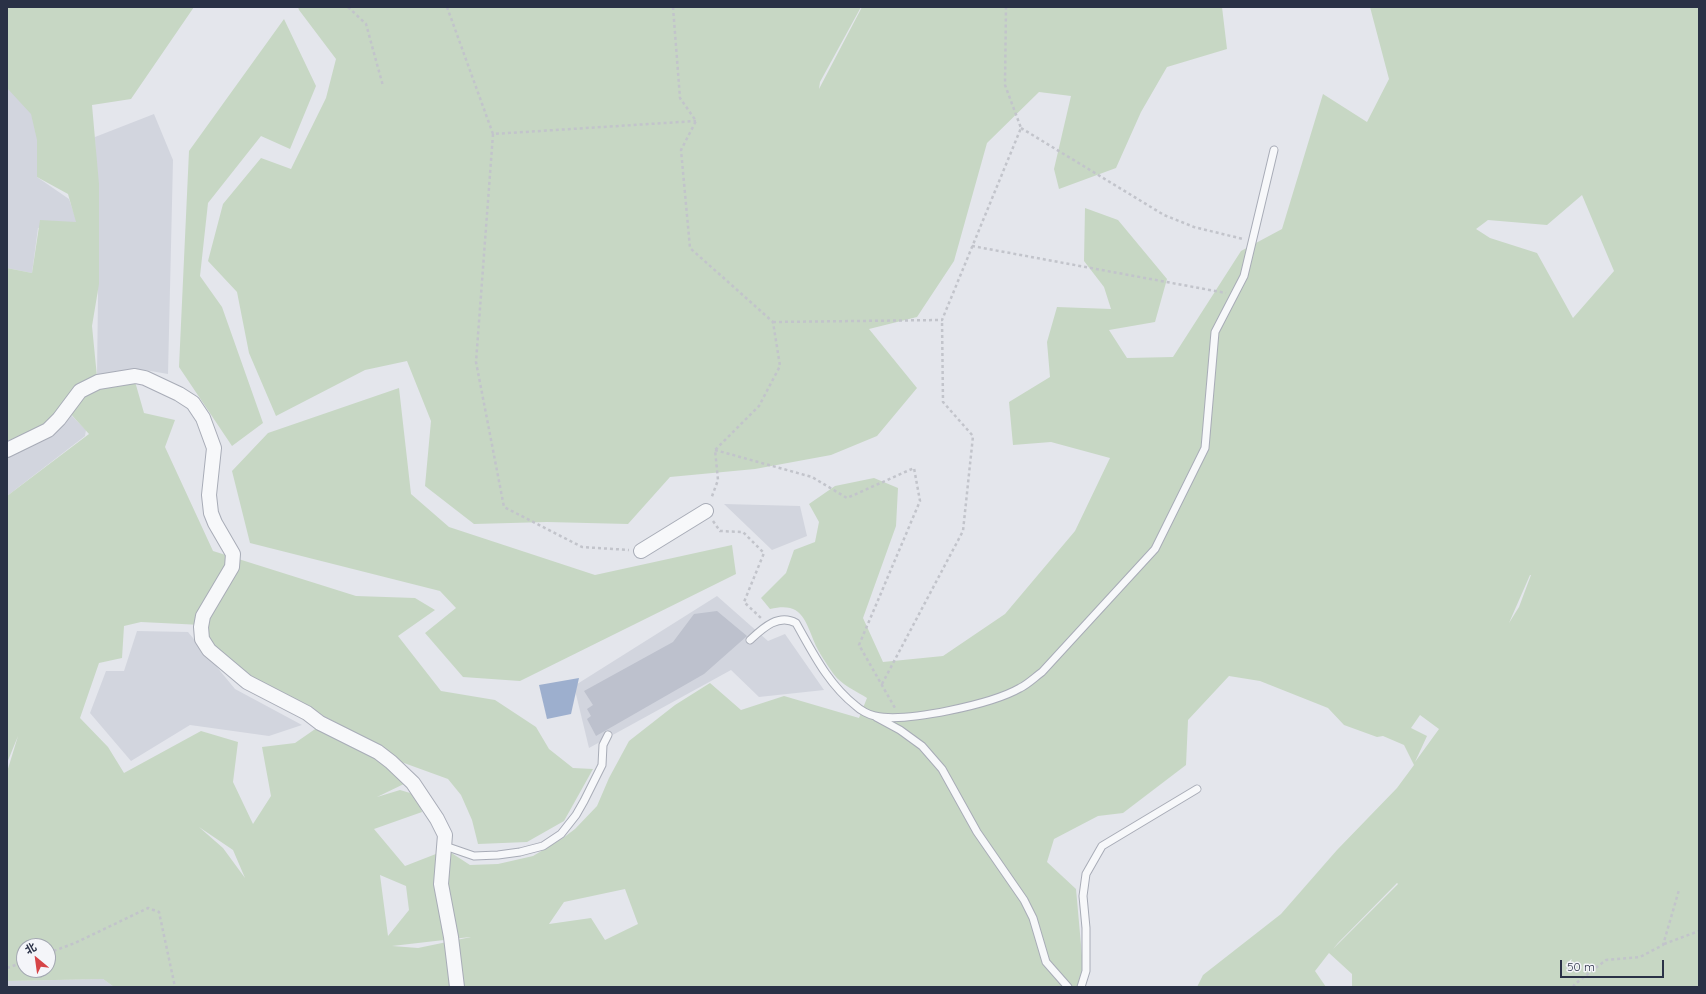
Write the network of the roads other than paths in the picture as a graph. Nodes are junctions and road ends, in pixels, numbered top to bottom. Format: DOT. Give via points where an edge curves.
graph roads {
  1 [pos="1274,150"];
  2 [pos="7,450"];
  3 [pos="706,511"];
  4 [pos="642,551"];
  5 [pos="750,640"];
  6 [pos="874,716"];
  7 [pos="608,735"];
  8 [pos="1197,789"];
  9 [pos="445,846"];
  10 [pos="457,987"];
  11 [pos="1068,987"];
  12 [pos="1081,987"];
  1 -- 6 [label="lane" via="1244,276 1215,332 1205,448 1155,549 1042,672 1020,688 985,702 951,711 901,717"];
  2 -- 9 [label="street" via="48,430 59,419 74,396 86,386 98,382 135,376 145,378 193,403 203,418 214,448 208,495 211,513 233,554 232,567 203,616 202,639 209,650 247,682 378,752 391,762 413,783 438,819 445,834"];
  3 -- 4 [label="street"];
  5 -- 6 [label="lane" via="776,621 785,619 796,623 818,664 836,687 857,707"];
  6 -- 11 [label="lane" via="922,746 942,769 976,832 1024,900 1033,918 1046,962"];
  7 -- 9 [label="lane" via="603,745 602,765 576,815 560,834 543,846 520,852 474,856"];
  8 -- 12 [label="lane" via="1102,846 1086,874 1083,896 1086,971"];
  9 -- 10 [label="street" via="440,884 451,937"];
}
